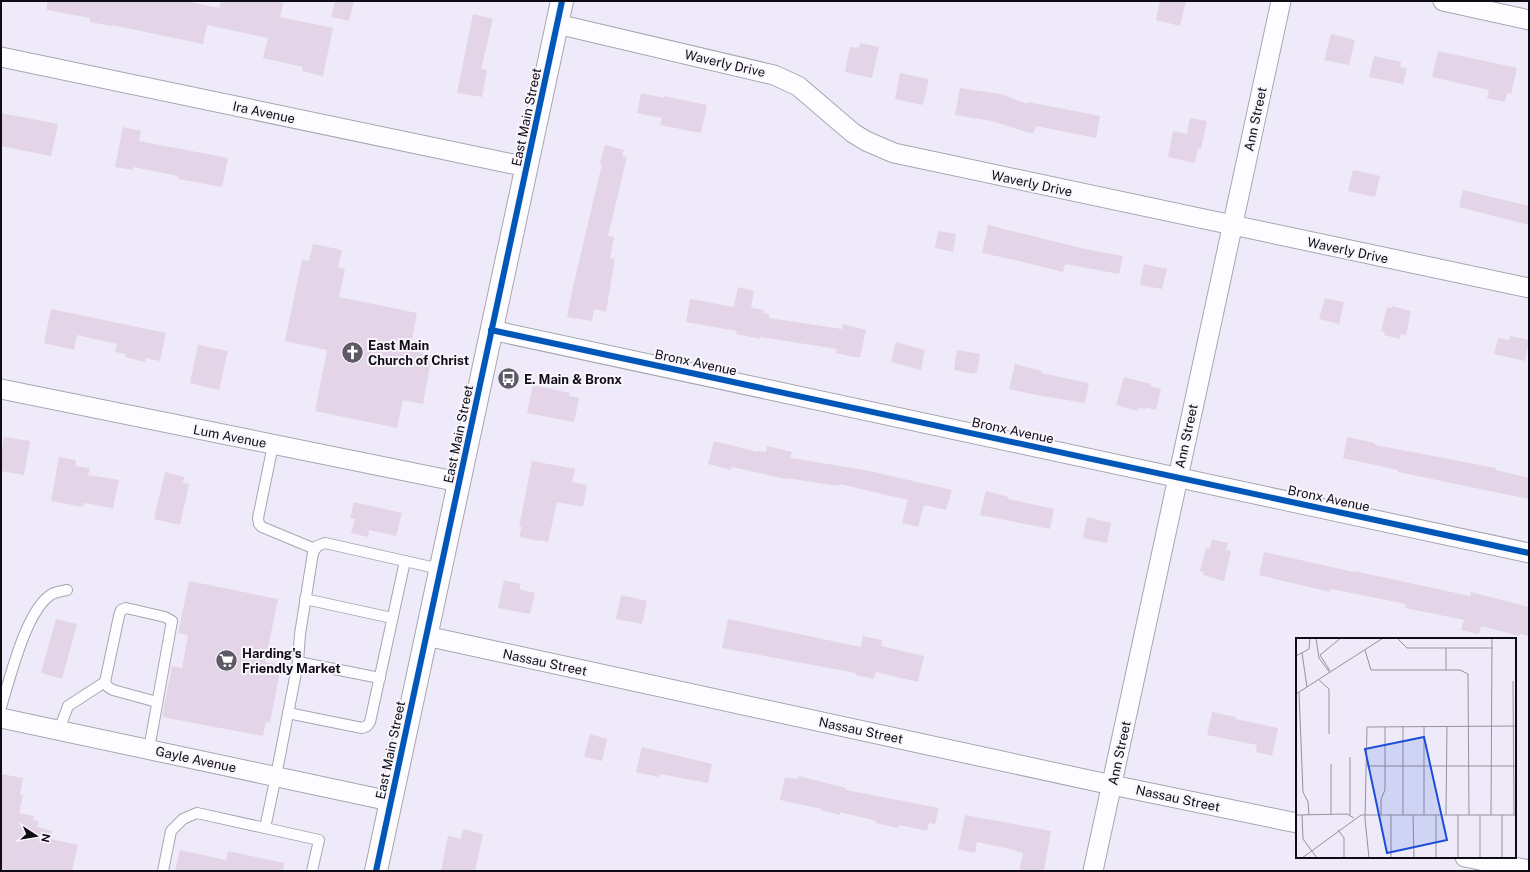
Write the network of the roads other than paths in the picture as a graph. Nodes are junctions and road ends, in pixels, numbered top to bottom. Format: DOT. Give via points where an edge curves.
graph roads {
  1 [pos="562,1"];
  2 [pos="1281,1"];
  3 [pos="1443,1"];
  4 [pos="1529,20"];
  5 [pos="557,24"];
  6 [pos="1,57"];
  7 [pos="527,167"];
  8 [pos="1232,226"];
  9 [pos="1529,288"];
  10 [pos="491,330"];
  11 [pos="1,389"];
  12 [pos="273,445"];
  13 [pos="1178,477"];
  14 [pos="458,482"];
  15 [pos="314,549"];
  16 [pos="1529,553"];
  17 [pos="405,561"];
  18 [pos="440,569"];
  19 [pos="67,590"];
  20 [pos="305,599"];
  21 [pos="392,618"];
  22 [pos="426,636"];
  23 [pos="298,662"];
  24 [pos="380,678"];
  25 [pos="105,682"];
  26 [pos="157,702"];
  27 [pos="1,707"];
  28 [pos="288,713"];
  29 [pos="1,718"];
  30 [pos="59,730"];
  31 [pos="149,749"];
  32 [pos="276,776"];
  33 [pos="1112,785"];
  34 [pos="390,801"];
  35 [pos="1296,823"];
  36 [pos="265,828"];
  37 [pos="1470,858"];
  38 [pos="1529,870"];
  39 [pos="163,871"];
  40 [pos="312,871"];
  41 [pos="376,871"];
  42 [pos="1093,871"];
  1 -- 5 [label="street, East Main Street"];
  2 -- 8 [label="street, Ann Street"];
  3 -- 4 [label="street"];
  5 -- 7 [label="street, East Main Street"];
  5 -- 8 [label="street, Waverly Drive" via="774,75 798,86 853,134 894,153"];
  6 -- 7 [label="street, Ira Avenue"];
  7 -- 10 [label="street, East Main Street"];
  8 -- 9 [label="street, Waverly Drive"];
  8 -- 13 [label="street, Ann Street"];
  10 -- 13 [label="street, Bronx Avenue"];
  10 -- 14 [label="street, East Main Street"];
  11 -- 12 [label="street, Lum Avenue"];
  12 -- 14 [label="street, Lum Avenue"];
  12 -- 15 [label="lane" via="258,518 259,524"];
  13 -- 16 [label="street, Bronx Avenue"];
  13 -- 33 [label="street, Ann Street"];
  14 -- 18 [label="street, East Main Street"];
  15 -- 17 [label="lane" via="325,543"];
  15 -- 20 [label="lane"];
  17 -- 18 [label="lane"];
  17 -- 21 [label="lane"];
  18 -- 22 [label="street, East Main Street"];
  19 -- 27 [label="lane" via="52,594 39,605 31,619"];
  20 -- 21 [label="lane"];
  20 -- 23 [label="lane"];
  21 -- 24 [label="lane"];
  22 -- 33 [label="street, Nassau Street"];
  22 -- 34 [label="street, East Main Street"];
  23 -- 24 [label="lane"];
  23 -- 28 [label="lane"];
  24 -- 28 [label="lane" via="368,726 362,728"];
  25 -- 26 [label="lane" via="113,690"];
  25 -- 26 [label="lane" via="121,610 126,608 165,617 172,621"];
  25 -- 30 [label="lane" via="68,706"];
  26 -- 31 [label="lane"];
  28 -- 32 [label="lane"];
  29 -- 30 [label="street, Gayle Avenue"];
  30 -- 31 [label="street, Gayle Avenue"];
  31 -- 32 [label="street, Gayle Avenue"];
  32 -- 34 [label="street, Gayle Avenue"];
  32 -- 36 [label="lane"];
  33 -- 35 [label="street, Nassau Street"];
  33 -- 42 [label="street, Ann Street"];
  34 -- 41 [label="street, East Main Street"];
  36 -- 39 [label="lane" via="197,813 183,819 171,831"];
  36 -- 40 [label="lane" via="319,840"];
  37 -- 38 [label="street"];
}
